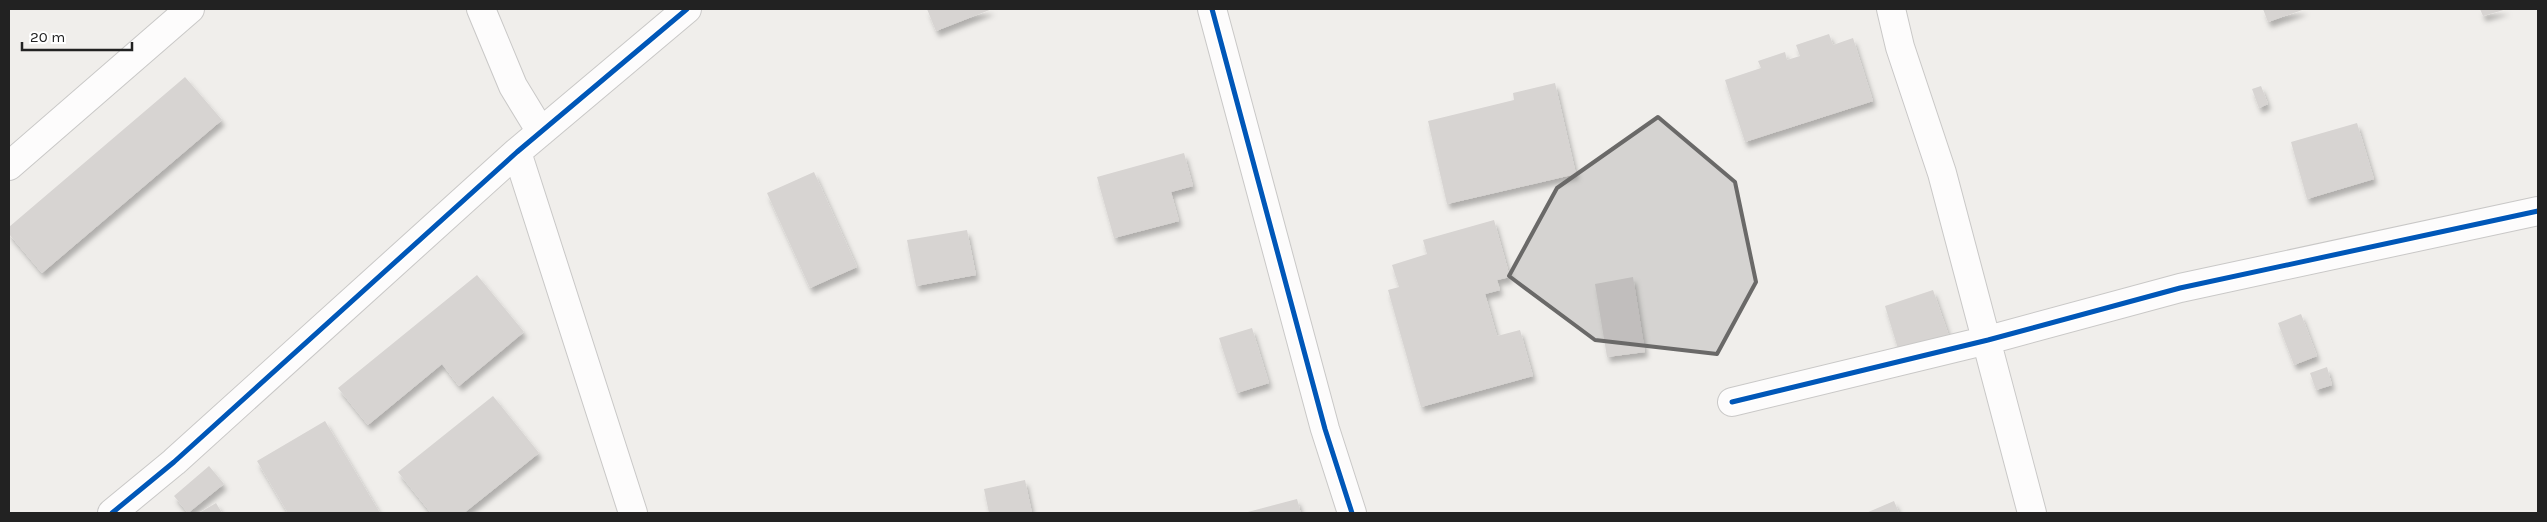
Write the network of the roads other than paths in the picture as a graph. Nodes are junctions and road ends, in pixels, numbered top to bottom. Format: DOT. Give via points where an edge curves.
graph roads {
  1 [pos="190,9"];
  2 [pos="481,9"];
  3 [pos="687,9"];
  4 [pos="1212,9"];
  5 [pos="1891,9"];
  6 [pos="541,132"];
  7 [pos="517,152"];
  8 [pos="9,166"];
  9 [pos="2538,211"];
  10 [pos="1988,340"];
  11 [pos="1732,402"];
  12 [pos="112,513"];
  13 [pos="633,513"];
  14 [pos="1352,513"];
  15 [pos="2032,513"];
  1 -- 8 [label="street"];
  2 -- 6 [label="street" via="513,86"];
  3 -- 6 [label="street"];
  4 -- 14 [label="street" via="1326,429"];
  5 -- 10 [label="street" via="1900,47 1942,173"];
  6 -- 7 [label="street"];
  7 -- 12 [label="street" via="174,462"];
  7 -- 13 [label="street"];
  9 -- 10 [label="street" via="2180,288"];
  10 -- 11 [label="street"];
  10 -- 15 [label="street"];
}
